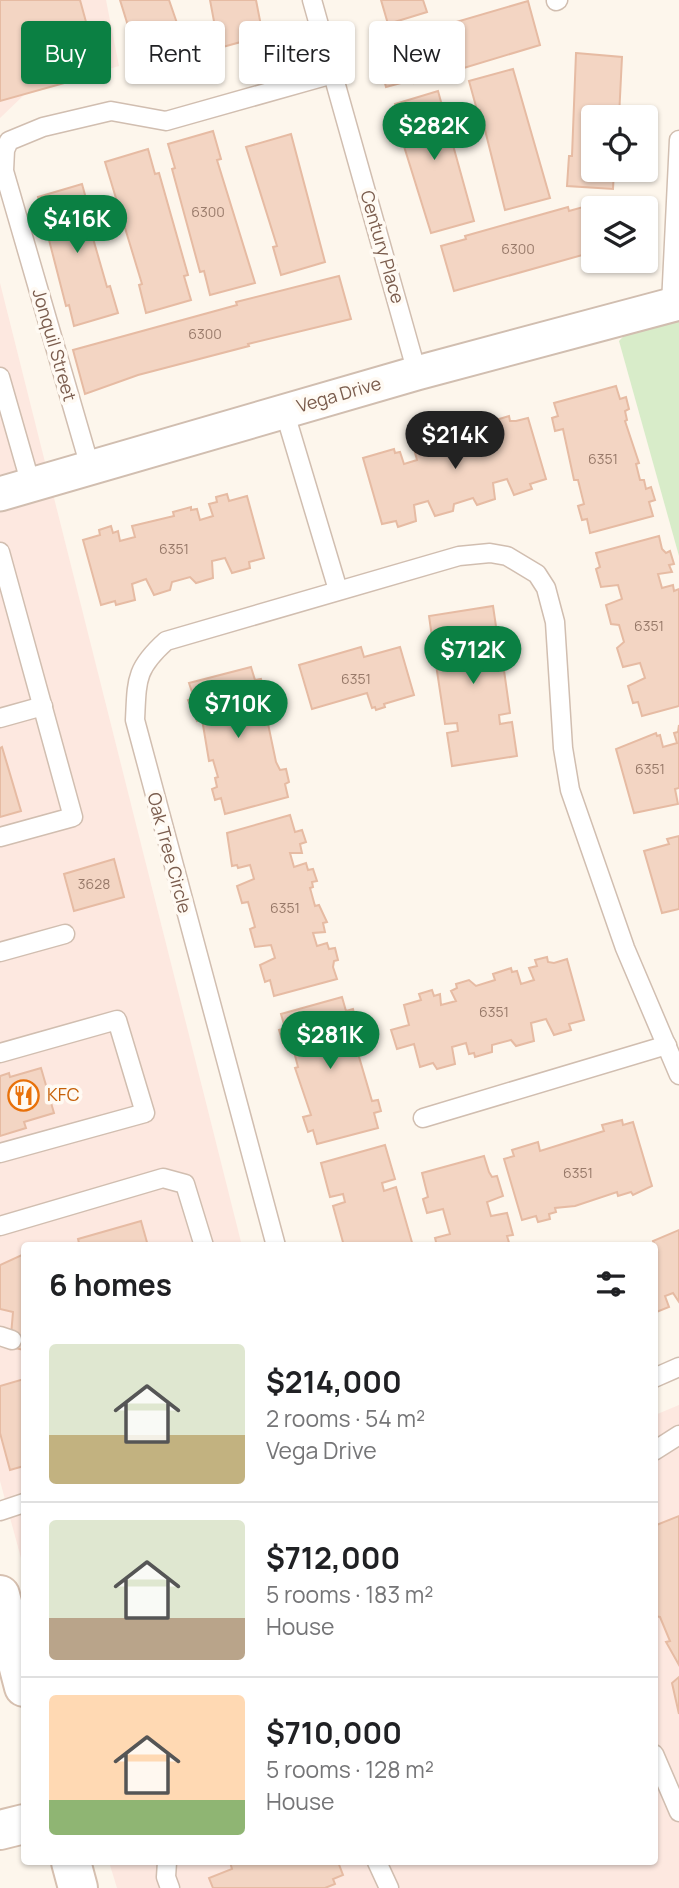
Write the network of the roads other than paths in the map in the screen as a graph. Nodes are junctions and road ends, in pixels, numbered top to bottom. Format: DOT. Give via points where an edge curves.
graph roads {
  1 [pos="312,0"];
  2 [pos="318,21"];
  3 [pos="297,84"];
  4 [pos="336,84"];
  5 [pos="679,140"];
  6 [pos="675,304"];
  7 [pos="417,373"];
  8 [pos="0,377"];
  9 [pos="284,411"];
  10 [pos="90,467"];
  11 [pos="15,490"];
  12 [pos="0,552"];
  13 [pos="338,590"];
  14 [pos="43,706"];
  15 [pos="0,718"];
  16 [pos="0,837"];
  17 [pos="65,934"];
  18 [pos="0,952"];
  19 [pos="667,1045"];
  20 [pos="0,1053"];
  21 [pos="679,1075"];
  22 [pos="423,1118"];
  23 [pos="0,1153"];
  24 [pos="0,1226"];
  25 [pos="203,1242"];
  26 [pos="275,1242"];
  27 [pos="679,1367"];
  28 [pos="658,1376"];
  29 [pos="679,1435"];
  30 [pos="658,1448"];
  31 [pos="21,1509"];
  32 [pos="0,1511"];
  33 [pos="0,1595"];
  34 [pos="18,1634"];
  35 [pos="21,1660"];
  36 [pos="658,1763"];
  37 [pos="679,1812"];
  38 [pos="21,1825"];
  39 [pos="0,1830"];
  40 [pos="72,1865"];
  41 [pos="167,1865"];
  42 [pos="378,1865"];
  43 [pos="78,1888"];
  44 [pos="170,1888"];
  45 [pos="388,1888"];
  1 -- 2 [label="lane, Century Place"];
  3 -- 10 [label="lane, Jonquil Street" via="166,121 111,111 43,127 9,141 4,171"];
  4 -- 7 [label="lane, Century Place"];
  5 -- 6 [label="lane"];
  6 -- 7 [label="street, Vega Drive"];
  7 -- 9 [label="street, Vega Drive"];
  8 -- 11 [label="lane"];
  9 -- 10 [label="street, Vega Drive"];
  9 -- 13 [label="lane"];
  10 -- 11 [label="street, Vega Drive"];
  12 -- 14 [label="lane"];
  13 -- 19 [label="lane, Oak Tree Circle" via="459,556 490,553 507,556 537,574 546,587 555,622 570,790 625,948"];
  13 -- 26 [label="lane, Oak Tree Circle" via="166,640 138,673 135,720 140,748"];
  14 -- 15 [label="lane"];
  14 -- 16 [label="lane" via="73,817"];
  17 -- 18 [label="lane"];
  19 -- 21 [label="lane, Oak Tree Circle"];
  19 -- 22 [label="lane"];
  20 -- 23 [label="lane" via="117,1020 145,1113"];
  24 -- 25 [label="lane" via="163,1178 185,1184"];
  27 -- 28 [label="lane"];
  29 -- 30 [label="lane"];
  31 -- 32 [label="lane"];
  33 -- 34 [label="main road"];
  34 -- 35 [label="main road"];
  36 -- 37 [label="lane"];
  38 -- 39 [label="main road"];
  40 -- 43 [label="main road"];
  41 -- 44 [label="lane"];
  42 -- 45 [label="lane"];
}
